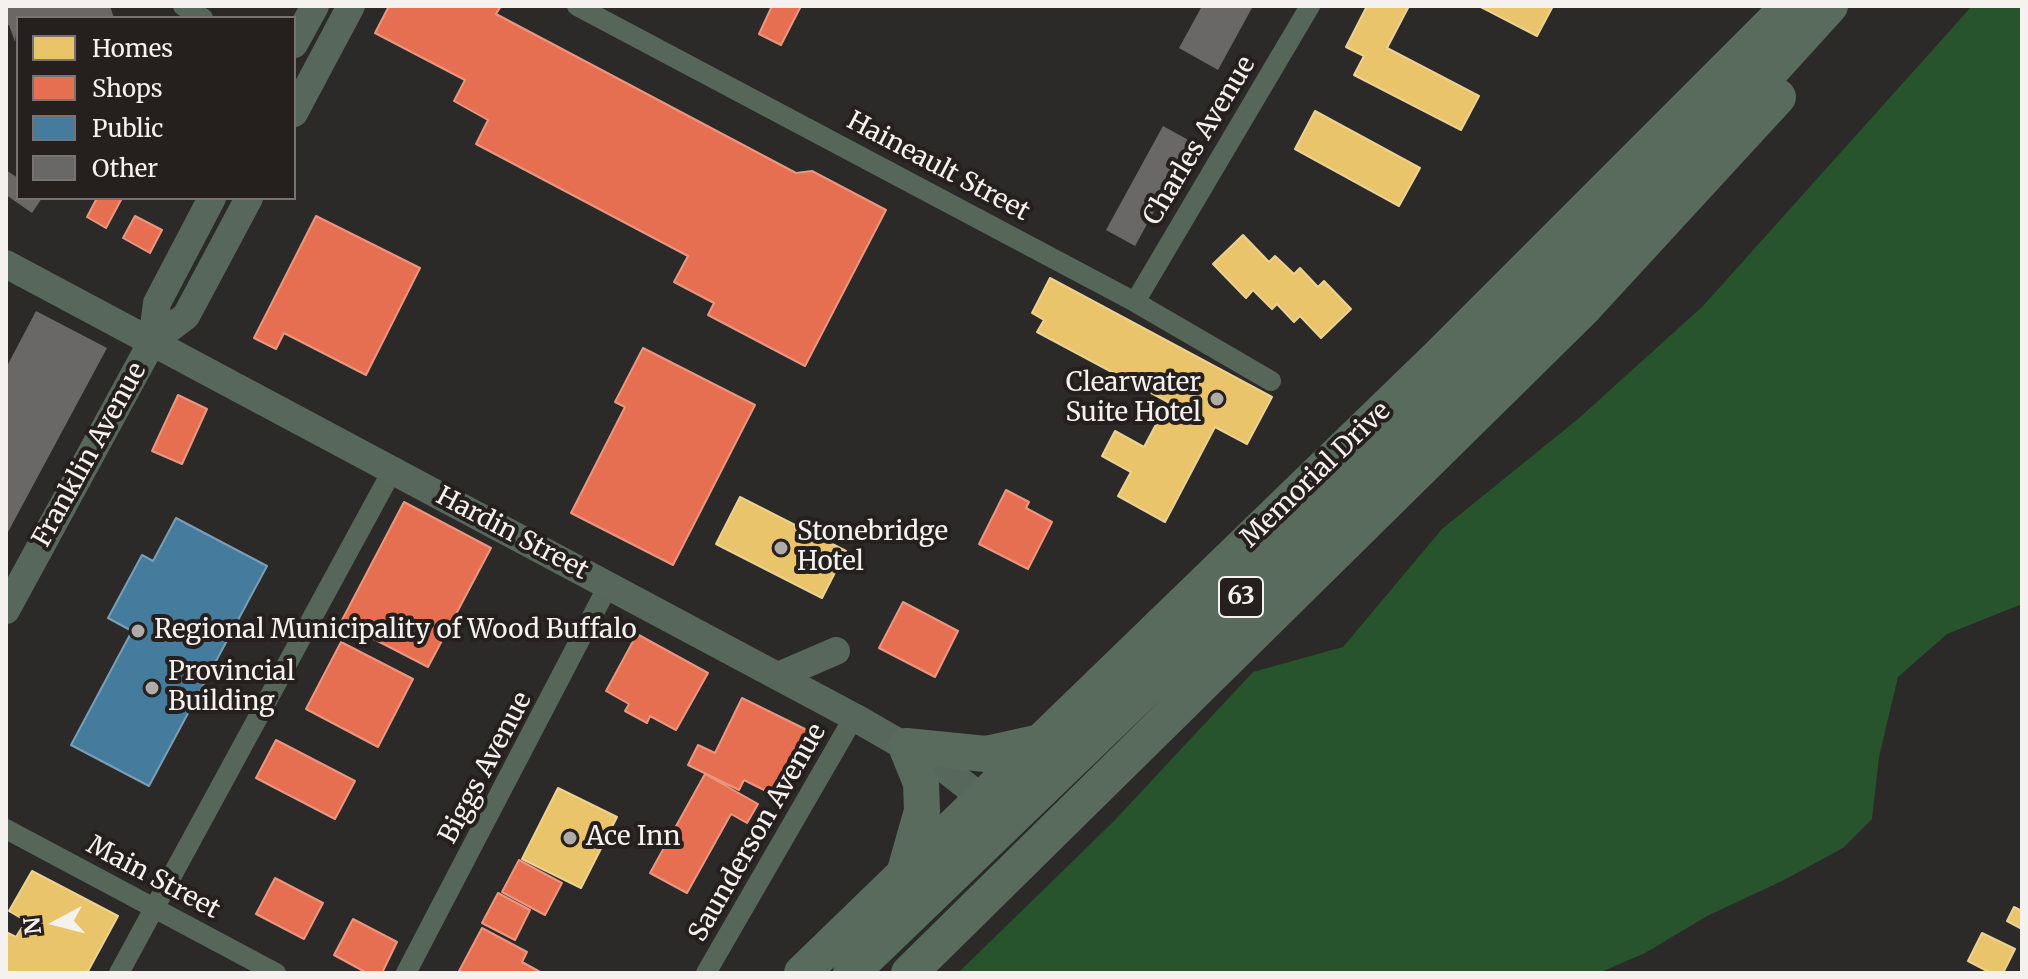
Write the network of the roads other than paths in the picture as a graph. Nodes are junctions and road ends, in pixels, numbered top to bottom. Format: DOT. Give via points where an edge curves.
graph roads {
  1 [pos="315,6"];
  2 [pos="351,6"];
  3 [pos="577,6"];
  4 [pos="1310,6"];
  5 [pos="1789,6"];
  6 [pos="1830,6"];
  7 [pos="1856,6"];
  8 [pos="296,40"];
  9 [pos="296,109"];
  10 [pos="211,200"];
  11 [pos="248,200"];
  12 [pos="6,264"];
  13 [pos="1135,302"];
  14 [pos="152,342"];
  15 [pos="1453,364"];
  16 [pos="1271,381"];
  17 [pos="392,471"];
  18 [pos="608,586"];
  19 [pos="6,610"];
  20 [pos="778,676"];
  21 [pos="846,713"];
  22 [pos="1040,742"];
  23 [pos="906,746"];
  24 [pos="996,809"];
  25 [pos="6,829"];
  26 [pos="904,876"];
  27 [pos="154,908"];
  28 [pos="119,973"];
  29 [pos="276,973"];
  30 [pos="406,973"];
  31 [pos="706,973"];
  32 [pos="802,973"];
  33 [pos="851,973"];
  34 [pos="909,973"];
  1 -- 8 [label="main road"];
  2 -- 9 [label="main road"];
  3 -- 13 [label="street, Haineault Street"];
  4 -- 13 [label="street, Charles Avenue"];
  5 -- 15 [label="highway, Memorial Drive / 63"];
  6 -- 15 [label="highway, Memorial Drive / 63" via="1750,94"];
  7 -- 34 [label="highway" via="1582,310"];
  10 -- 14 [label="main road, Franklin Avenue" via="157,303"];
  11 -- 14 [label="main road, Franklin Avenue" via="186,316"];
  12 -- 14 [label="main road, Hardin Street"];
  13 -- 16 [label="street, Haineault Street"];
  14 -- 17 [label="main road, Hardin Street"];
  14 -- 19 [label="main road, Franklin Avenue"];
  15 -- 22 [label="highway, Memorial Drive / 63"];
  15 -- 24 [label="highway, Memorial Drive / 63" via="1227,611"];
  17 -- 18 [label="main road, Hardin Street"];
  17 -- 27 [label="street"];
  18 -- 20 [label="main road, Hardin Street"];
  18 -- 30 [label="street, Biggs Avenue"];
  20 -- 21 [label="main road, Hardin Street"];
  20 -- 21 [label="main road" via="836,651 831,682"];
  21 -- 23 [label="main road, Hardin Street"];
  21 -- 31 [label="street, Saunderson Avenue"];
  22 -- 23 [label="highway" via="986,754"];
  22 -- 24 [label="highway, Memorial Drive / 63"];
  23 -- 24 [label="main road, Hardin Street"];
  23 -- 26 [label="highway" via="921,783 922,811"];
  24 -- 26 [label="highway, Memorial Drive / 63"];
  24 -- 33 [label="highway, Memorial Drive / 63"];
  25 -- 27 [label="street, Main Street"];
  26 -- 32 [label="highway, Memorial Drive / 63"];
  27 -- 28 [label="street"];
  27 -- 29 [label="street, Main Street"];
}
